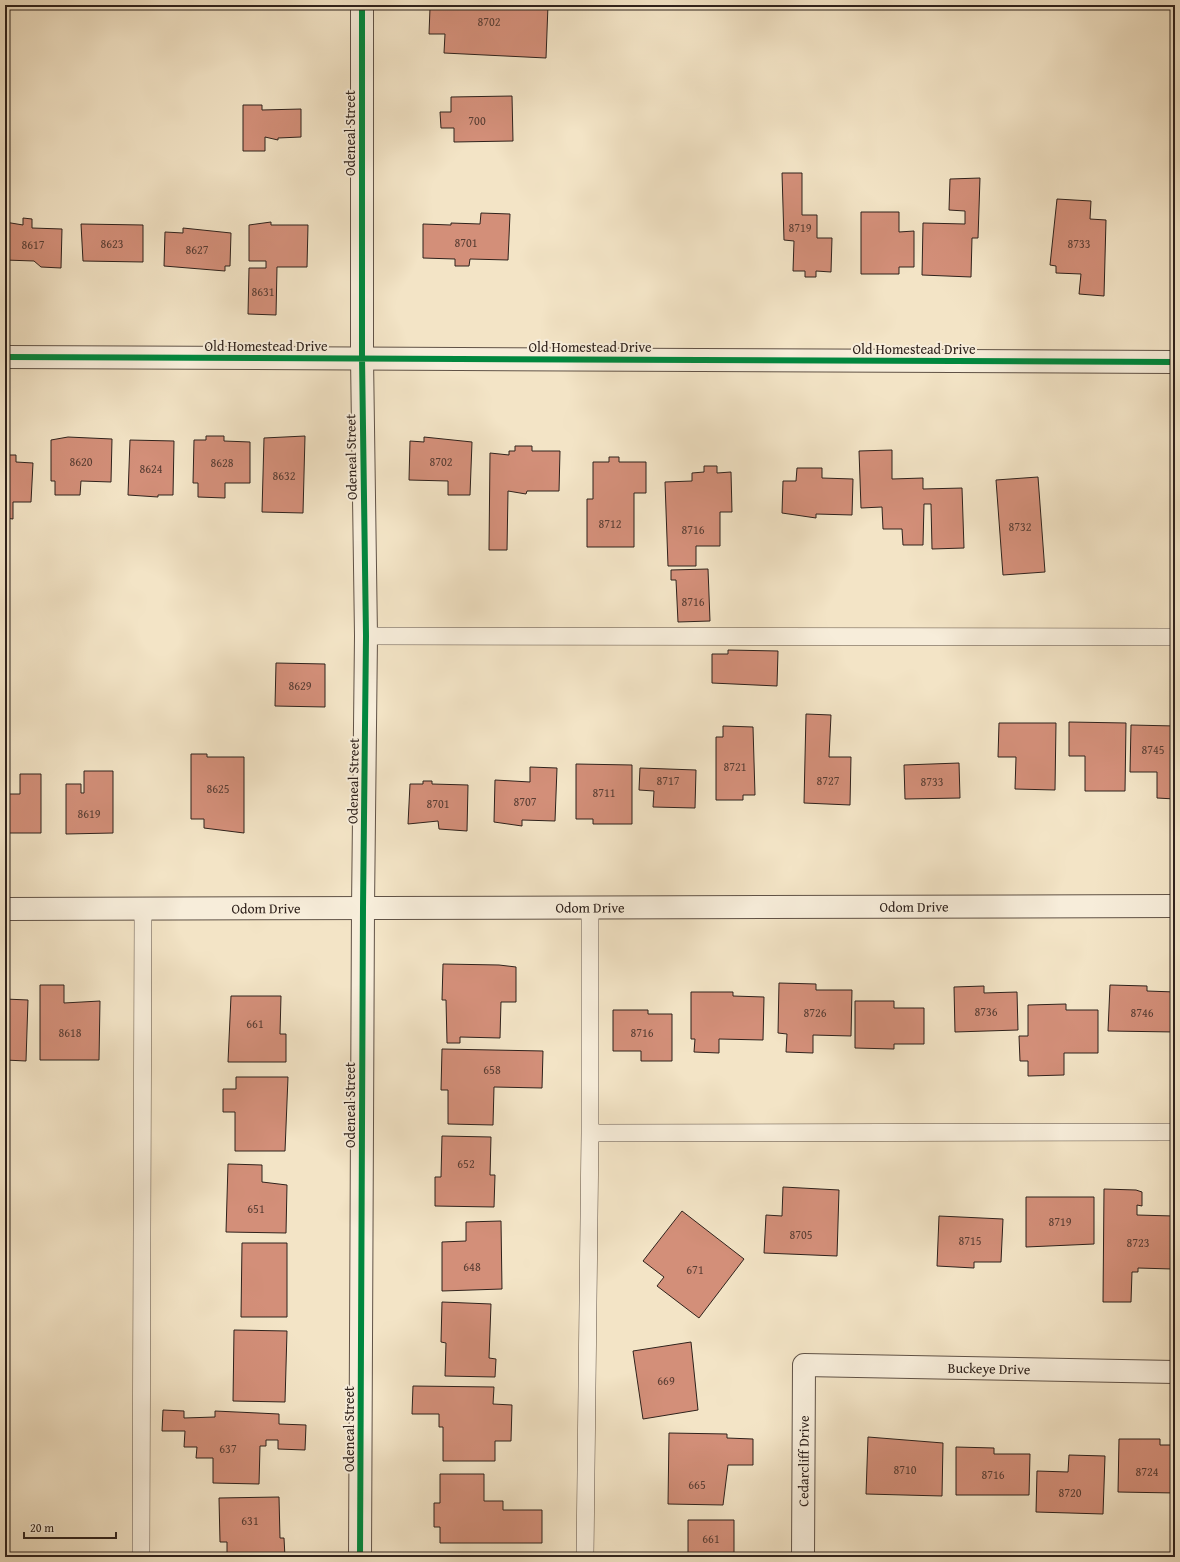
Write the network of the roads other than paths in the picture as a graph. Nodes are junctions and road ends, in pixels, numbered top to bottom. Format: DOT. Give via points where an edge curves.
graph roads {
  1 [pos="362,5"];
  2 [pos="5,357"];
  3 [pos="362,358"];
  4 [pos="1175,362"];
  5 [pos="366,636"];
  6 [pos="1175,637"];
  7 [pos="1175,906"];
  8 [pos="363,908"];
  9 [pos="590,908"];
  10 [pos="5,909"];
  11 [pos="143,909"];
  12 [pos="1175,1132"];
  13 [pos="590,1133"];
  14 [pos="804,1365"];
  15 [pos="1175,1372"];
  16 [pos="141,1557"];
  17 [pos="360,1557"];
  18 [pos="585,1557"];
  19 [pos="803,1557"];
  1 -- 3 [label="street, Odeneal Street"];
  2 -- 3 [label="street, Old Homestead Drive"];
  3 -- 4 [label="street, Old Homestead Drive"];
  3 -- 5 [label="street, Odeneal Street"];
  5 -- 6 [label="lane"];
  5 -- 8 [label="street, Odeneal Street"];
  7 -- 9 [label="street, Odom Drive"];
  8 -- 9 [label="street, Odom Drive"];
  8 -- 11 [label="street, Odom Drive"];
  8 -- 17 [label="street, Odeneal Street"];
  9 -- 13 [label="lane"];
  10 -- 11 [label="street, Odom Drive"];
  11 -- 16 [label="lane"];
  12 -- 13 [label="lane"];
  13 -- 18 [label="lane"];
  14 -- 15 [label="street, Buckeye Drive"];
  14 -- 19 [label="street, Cedarcliff Drive"];
}
